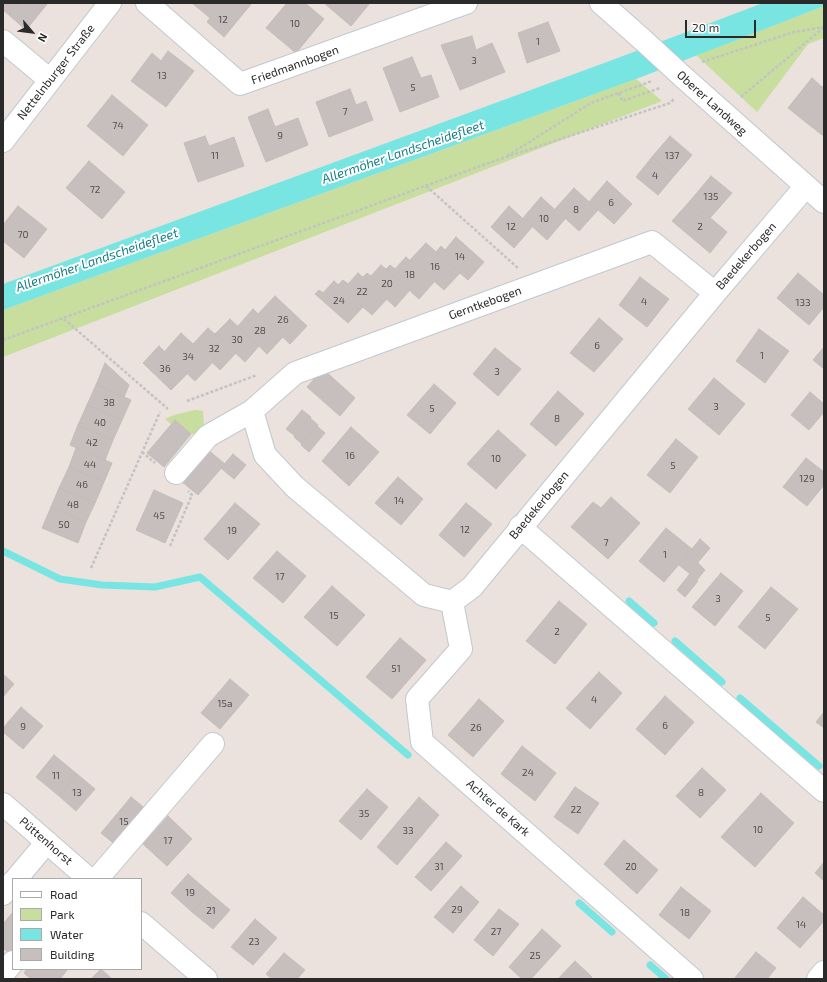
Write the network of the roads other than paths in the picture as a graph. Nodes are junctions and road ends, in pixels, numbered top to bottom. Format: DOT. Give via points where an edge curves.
graph roads {
  1 [pos="110,3"];
  2 [pos="147,3"];
  3 [pos="466,3"];
  4 [pos="601,3"];
  5 [pos="3,40"];
  6 [pos="50,80"];
  7 [pos="3,141"];
  8 [pos="806,186"];
  9 [pos="824,202"];
  10 [pos="714,293"];
  11 [pos="252,411"];
  12 [pos="176,473"];
  13 [pos="520,527"];
  14 [pos="452,602"];
  15 [pos="213,744"];
  16 [pos="824,791"];
  17 [pos="3,804"];
  18 [pos="47,842"];
  19 [pos="17,878"];
  20 [pos="89,878"];
  21 [pos="12,883"];
  22 [pos="3,894"];
  23 [pos="142,924"];
  24 [pos="12,963"];
  25 [pos="824,972"];
  26 [pos="3,974"];
  27 [pos="206,979"];
  28 [pos="692,979"];
  29 [pos="818,979"];
  1 -- 6 [label="street, Nettelnburger Straße"];
  2 -- 3 [label="street, Friedmannbogen" via="240,84"];
  4 -- 8 [label="street, Oberer Landweg, bridge"];
  5 -- 6 [label="street"];
  6 -- 7 [label="street, Nettelnburger Straße"];
  8 -- 9 [label="street, Oberer Landweg"];
  8 -- 10 [label="street, Baedekerbogen"];
  10 -- 11 [label="street, Gerntkebogen" via="652,242 295,373"];
  10 -- 13 [label="street, Baedekerbogen"];
  11 -- 12 [label="street, Gerntkebogen" via="208,436"];
  11 -- 14 [label="street" via="266,455 295,487 424,596"];
  13 -- 14 [label="street, Baedekerbogen" via="472,587"];
  13 -- 16 [label="street"];
  14 -- 28 [label="street, Achter de Kark" via="461,649 417,699 422,742"];
  15 -- 20 [label="street"];
  17 -- 18 [label="street, Püttenhorst"];
  18 -- 19 [label="street"];
  18 -- 20 [label="street, Püttenhorst"];
  21 -- 22 [label="street"];
  23 -- 27 [label="street"];
  24 -- 26 [label="street"];
  25 -- 29 [label="street"];
}
